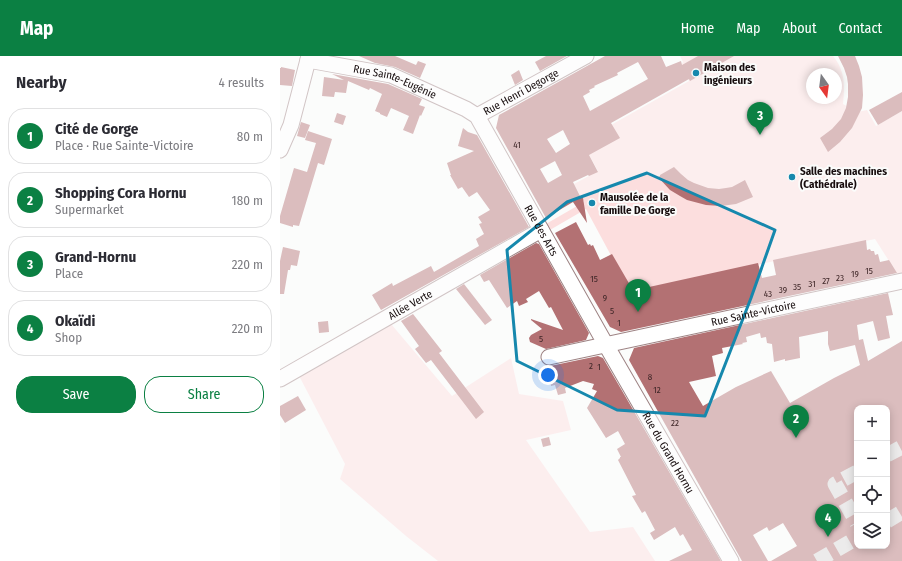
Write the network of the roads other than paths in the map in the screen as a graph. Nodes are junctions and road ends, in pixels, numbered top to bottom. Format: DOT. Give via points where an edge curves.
graph roads {
  1 [pos="586,56"];
  2 [pos="308,58"];
  3 [pos="477,116"];
  4 [pos="280,150"];
  5 [pos="541,230"];
  6 [pos="902,282"];
  7 [pos="606,345"];
  8 [pos="549,357"];
  9 [pos="280,380"];
  10 [pos="731,561"];
  1 -- 3 [label="street, Rue Henri Degorge"];
  2 -- 3 [label="street, Rue Sainte-Eugénie" via="391,75"];
  2 -- 4 [label="street" via="291,126"];
  3 -- 5 [label="street, Rue des Arts"];
  5 -- 7 [label="street, Rue des Arts"];
  5 -- 9 [label="street, Allée Verte"];
  6 -- 7 [label="street, Rue Sainte-Victoire"];
  7 -- 8 [label="street, Rue Sainte-Victoire"];
  7 -- 10 [label="street, Rue du Grand Hornu"];
}
